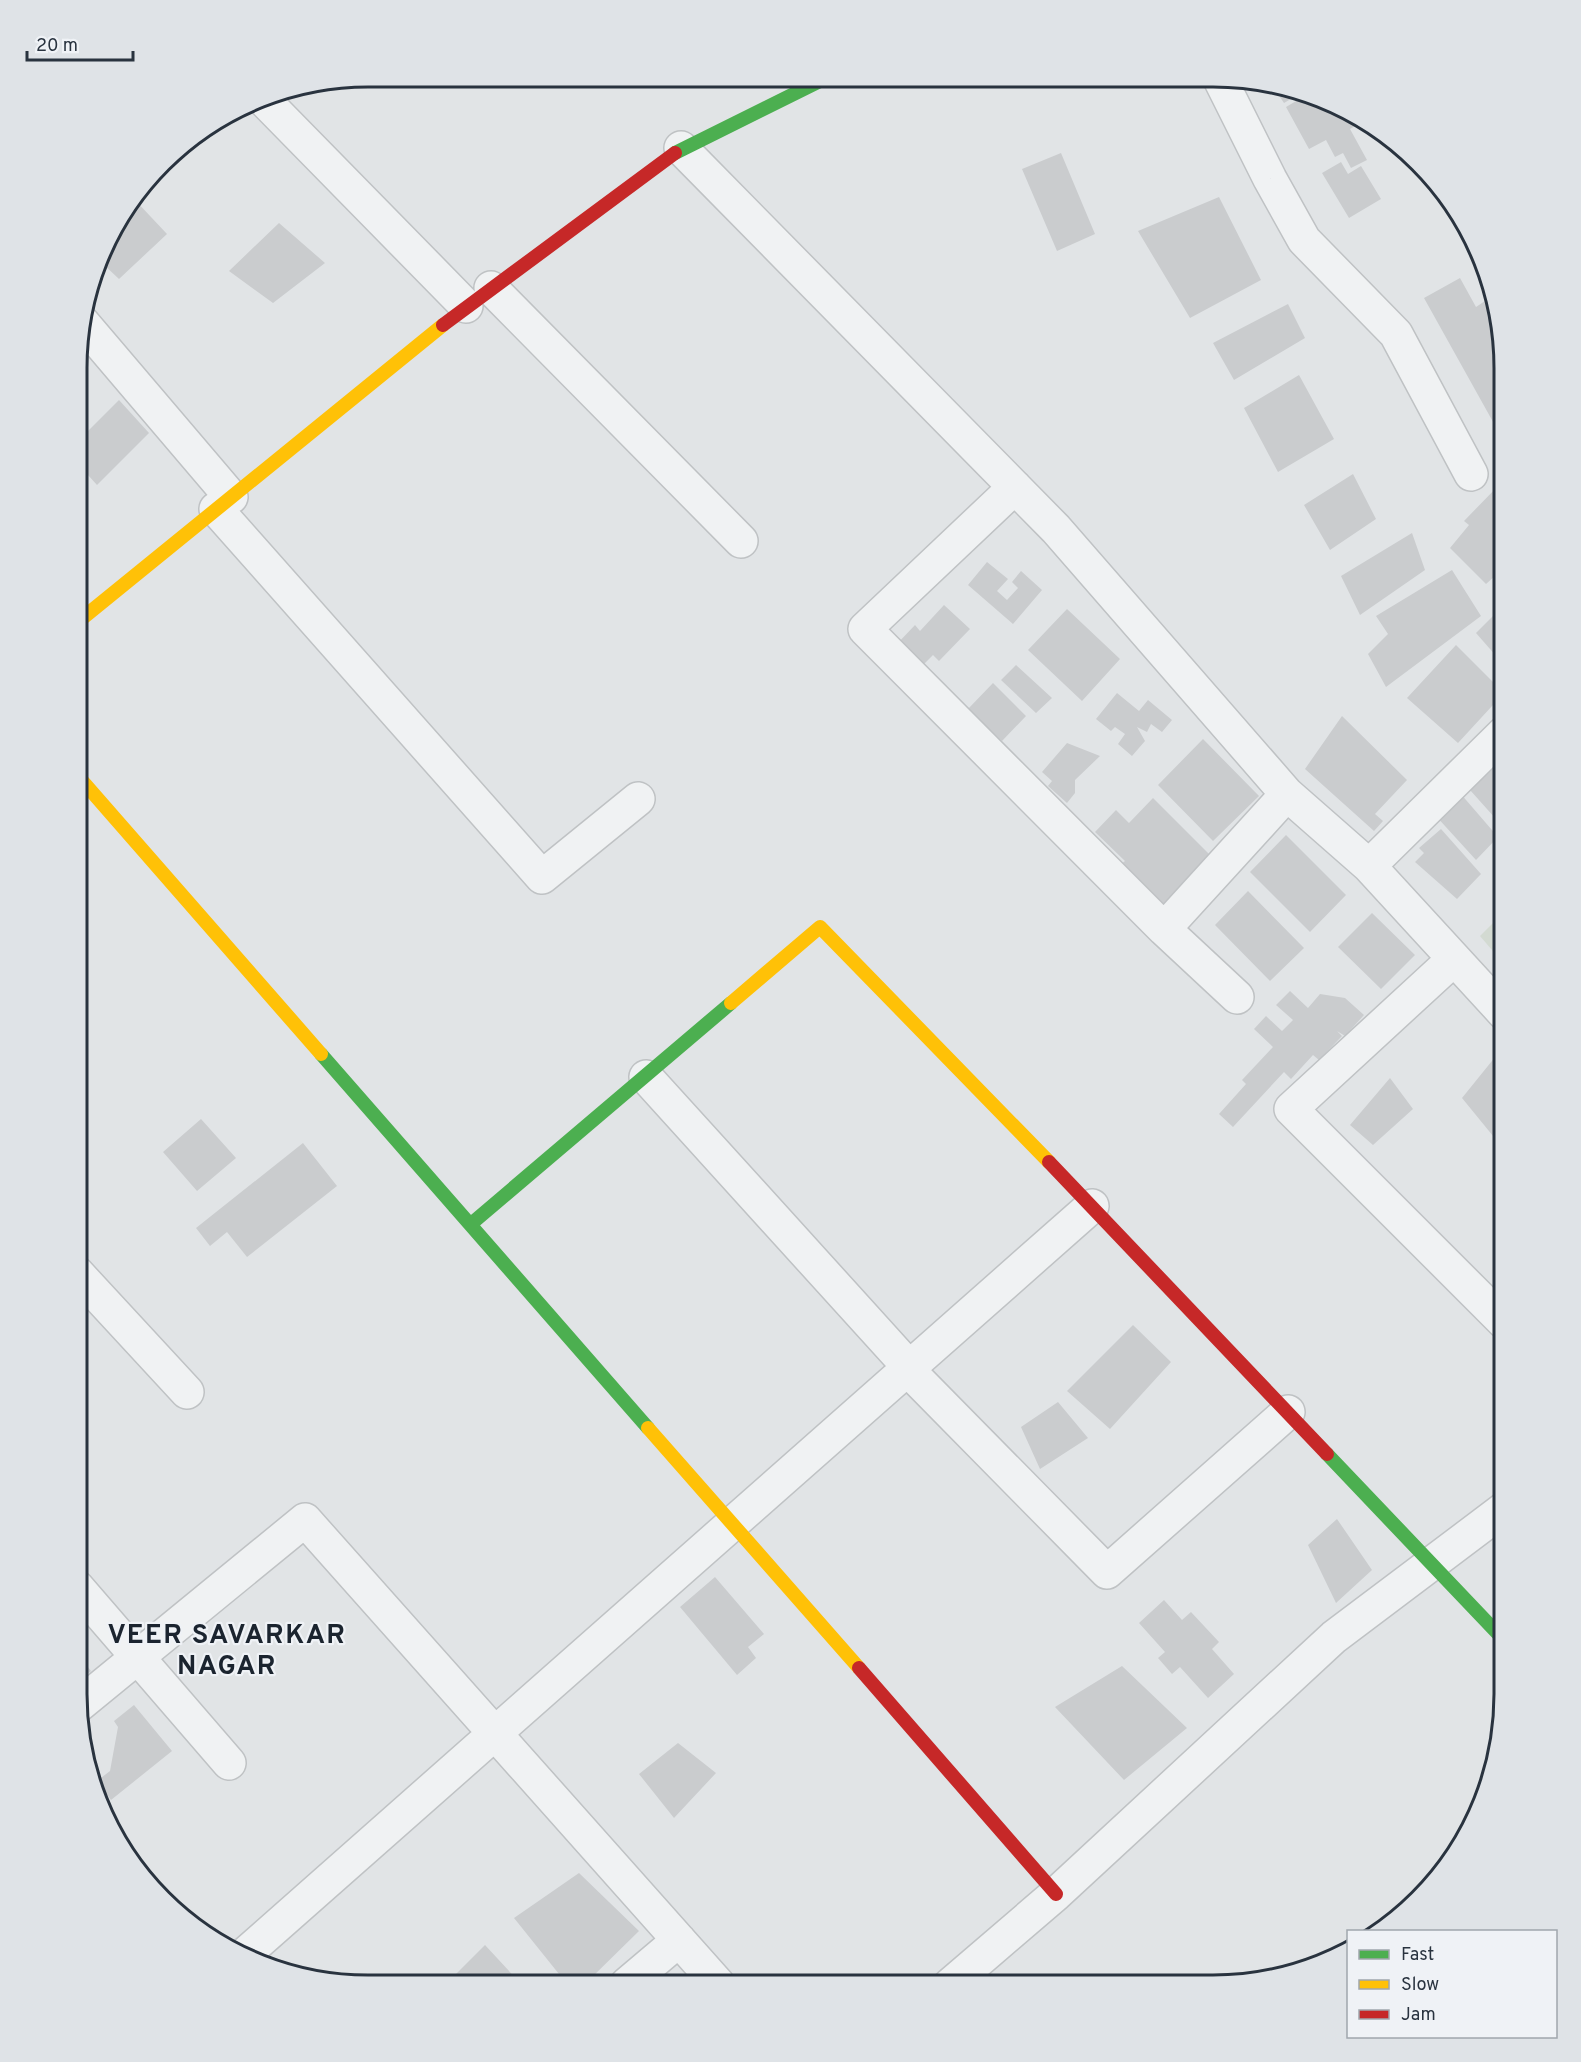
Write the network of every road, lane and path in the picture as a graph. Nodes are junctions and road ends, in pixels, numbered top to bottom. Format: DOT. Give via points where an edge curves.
graph roads {
  1 [pos="807,87"];
  2 [pos="1224,88"];
  3 [pos="270,105"];
  4 [pos="681,148"];
  5 [pos="479,297"];
  6 [pos="89,331"];
  7 [pos="1471,474"];
  8 [pos="1015,487"];
  9 [pos="224,503"];
  10 [pos="741,541"];
  11 [pos="87,614"];
  12 [pos="1494,743"];
  13 [pos="87,786"];
  14 [pos="1287,794"];
  15 [pos="638,799"];
  16 [pos="1369,866"];
  17 [pos="1164,929"];
  18 [pos="1454,959"];
  19 [pos="1237,997"];
  20 [pos="1494,1002"];
  21 [pos="646,1077"];
  22 [pos="1092,1206"];
  23 [pos="471,1224"];
  24 [pos="87,1284"];
  25 [pos="1494,1312"];
  26 [pos="909,1367"];
  27 [pos="187,1392"];
  28 [pos="1288,1412"];
  29 [pos="1494,1517"];
  30 [pos="732,1524"];
  31 [pos="1431,1565"];
  32 [pos="87,1598"];
  33 [pos="1494,1630"];
  34 [pos="138,1657"];
  35 [pos="87,1698"];
  36 [pos="495,1734"];
  37 [pos="229,1763"];
  38 [pos="1056,1894"];
  39 [pos="679,1940"];
  40 [pos="251,1949"];
  41 [pos="638,1975"];
  42 [pos="710,1975"];
  43 [pos="962,1975"];
  1 -- 4 [label="street"];
  2 -- 7 [label="street" via="1304,240 1396,334"];
  3 -- 5 [label="street"];
  4 -- 5 [label="street"];
  4 -- 8 [label="street"];
  5 -- 9 [label="street"];
  5 -- 10 [label="street"];
  6 -- 9 [label="street"];
  8 -- 14 [label="street"];
  8 -- 17 [label="street" via="865,630"];
  9 -- 11 [label="street"];
  9 -- 15 [label="street" via="542,877"];
  12 -- 16 [label="street"];
  13 -- 23 [label="street"];
  14 -- 16 [label="street"];
  14 -- 17 [label="street"];
  16 -- 18 [label="street"];
  17 -- 19 [label="street"];
  18 -- 20 [label="street"];
  18 -- 25 [label="street" via="1291,1109"];
  21 -- 22 [label="street" via="820,927"];
  21 -- 23 [label="street"];
  21 -- 26 [label="street"];
  22 -- 26 [label="street"];
  22 -- 28 [label="street"];
  23 -- 30 [label="street"];
  24 -- 27 [label="street"];
  26 -- 28 [label="street" via="1107,1572"];
  26 -- 30 [label="street"];
  28 -- 31 [label="street"];
  29 -- 31 [label="street"];
  30 -- 36 [label="street"];
  30 -- 38 [label="street"];
  31 -- 33 [label="street"];
  31 -- 38 [label="street" via="1334,1637"];
  32 -- 34 [label="street"];
  34 -- 35 [label="street"];
  34 -- 36 [label="street" via="305,1520"];
  34 -- 37 [label="street"];
  36 -- 39 [label="street"];
  36 -- 40 [label="street"];
  38 -- 43 [label="street"];
  39 -- 41 [label="street"];
  39 -- 42 [label="street"];
}
